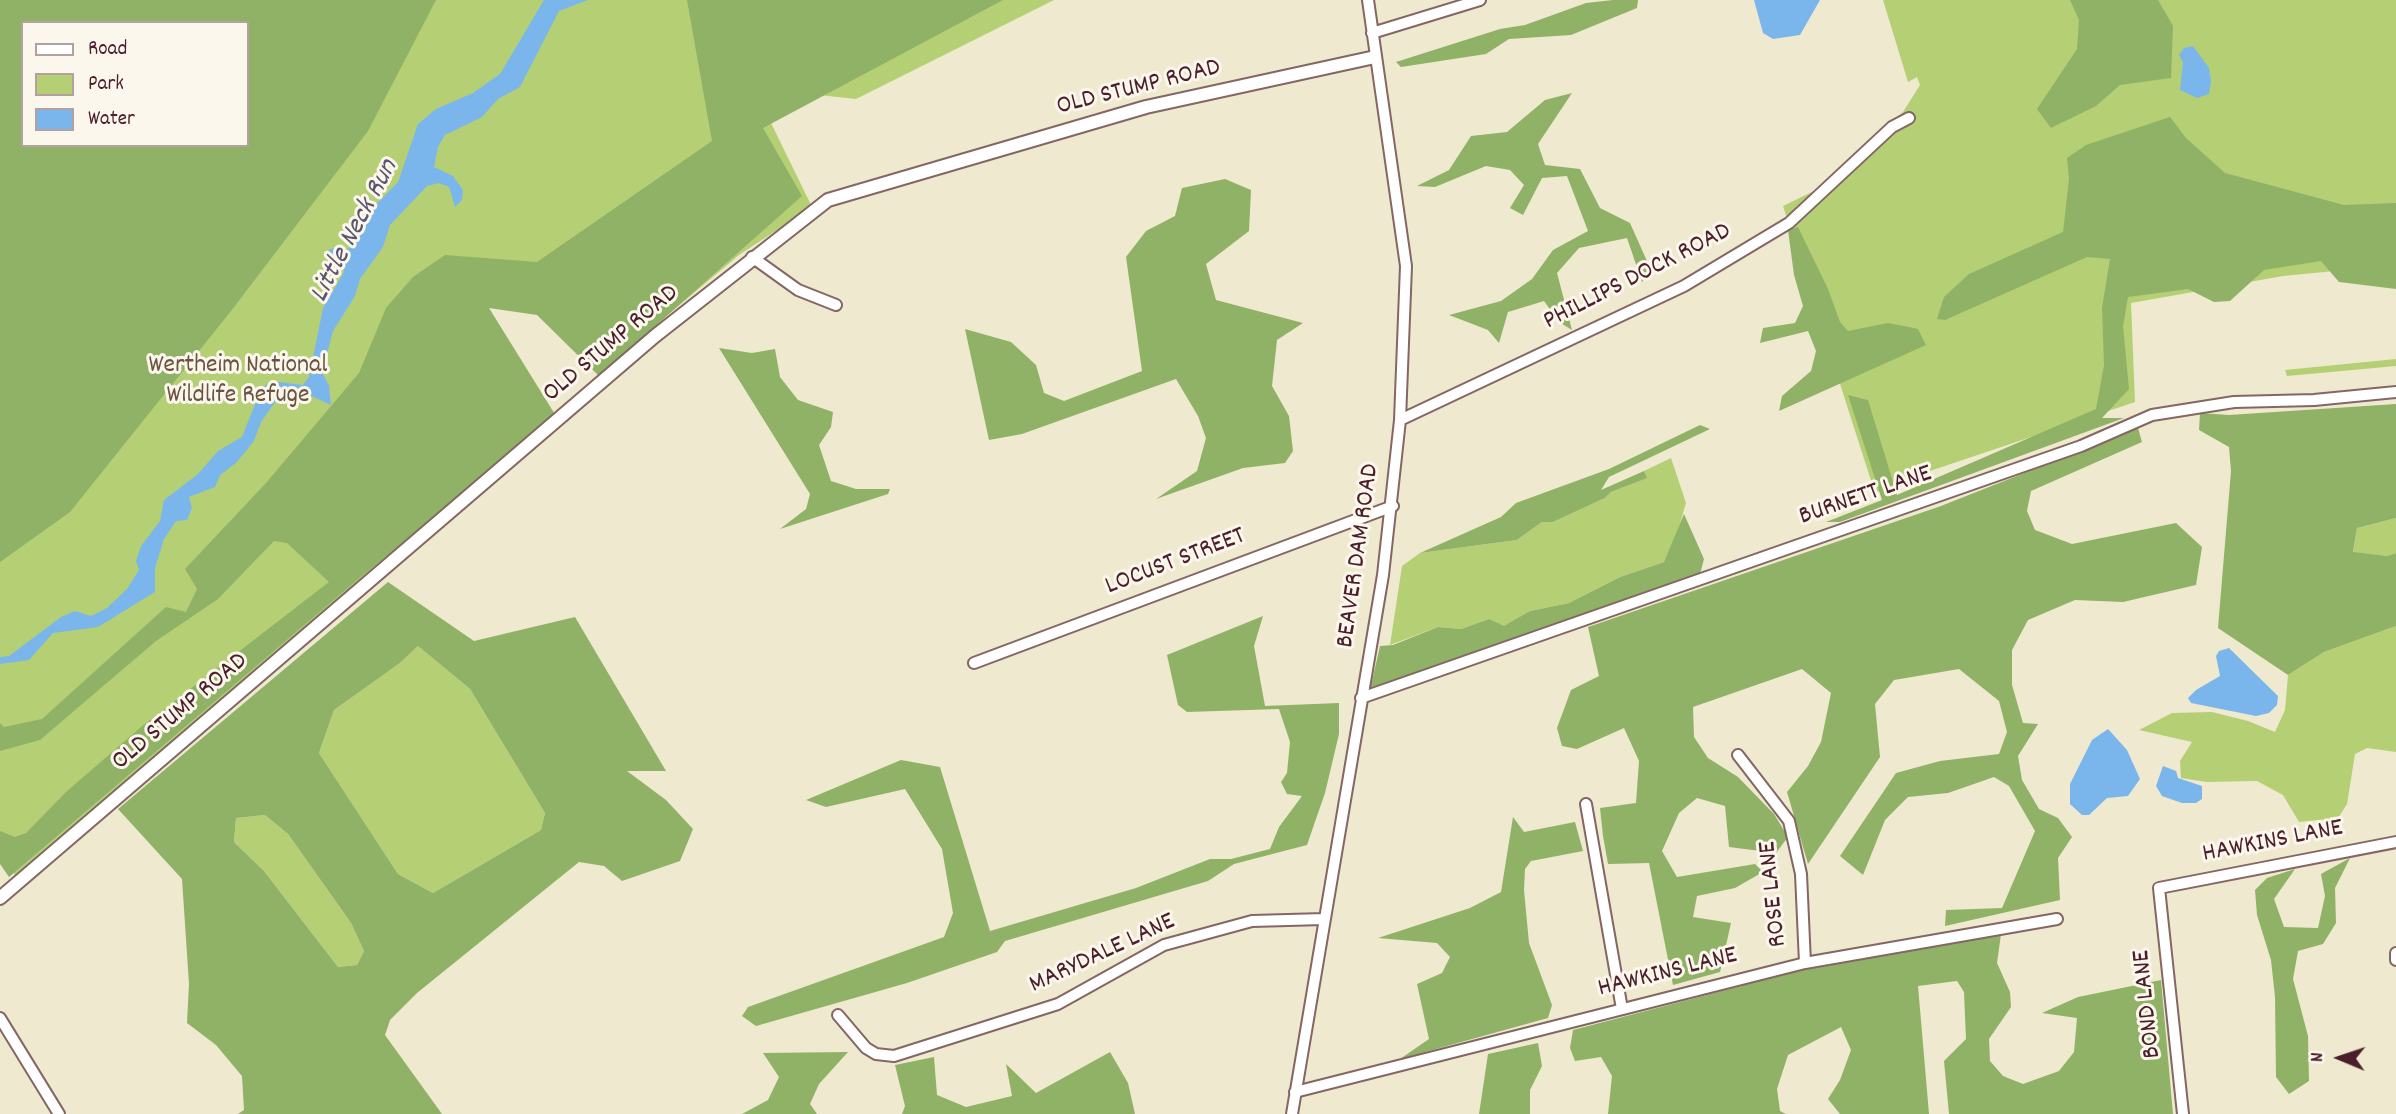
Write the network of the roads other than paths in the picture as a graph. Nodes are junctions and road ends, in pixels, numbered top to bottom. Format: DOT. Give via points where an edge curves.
graph roads {
  1 [pos="1368,0"];
  2 [pos="1480,0"];
  3 [pos="1372,33"];
  4 [pos="1375,57"];
  5 [pos="1909,118"];
  6 [pos="752,257"];
  7 [pos="836,305"];
  8 [pos="2396,392"];
  9 [pos="1400,419"];
  10 [pos="1393,506"];
  11 [pos="974,663"];
  12 [pos="1361,698"];
  13 [pos="1738,755"];
  14 [pos="1586,804"];
  15 [pos="2396,842"];
  16 [pos="2159,888"];
  17 [pos="0,898"];
  18 [pos="1324,919"];
  19 [pos="2057,919"];
  20 [pos="1805,962"];
  21 [pos="1622,1009"];
  22 [pos="838,1014"];
  23 [pos="0,1018"];
  24 [pos="1294,1092"];
  25 [pos="59,1114"];
  26 [pos="1292,1114"];
  27 [pos="2183,1114"];
  1 -- 3 [label="street, BEAVER DAM ROAD"];
  2 -- 3 [label="street"];
  3 -- 4 [label="street, BEAVER DAM ROAD"];
  4 -- 6 [label="street, OLD STUMP ROAD" via="1146,107 828,200"];
  4 -- 9 [label="street, BEAVER DAM ROAD" via="1406,266"];
  5 -- 9 [label="street, PHILLIPS DOCK ROAD" via="1892,127 1788,223 1684,286"];
  6 -- 7 [label="street" via="798,290"];
  6 -- 17 [label="street, OLD STUMP ROAD"];
  8 -- 12 [label="street, BURNETT LANE" via="2234,402 2152,415 2081,446"];
  9 -- 10 [label="street, BEAVER DAM ROAD"];
  10 -- 11 [label="street, LOCUST STREET"];
  10 -- 12 [label="street, BEAVER DAM ROAD"];
  12 -- 18 [label="street, BEAVER DAM ROAD"];
  13 -- 20 [label="street, ROSE LANE" via="1789,821 1801,874"];
  14 -- 21 [label="street"];
  15 -- 16 [label="street, HAWKINS LANE"];
  16 -- 27 [label="street, BOND LANE"];
  18 -- 22 [label="street, MARYDALE LANE" via="1252,921 1164,945 1058,1004 894,1056 866,1048"];
  18 -- 24 [label="street, BEAVER DAM ROAD"];
  19 -- 20 [label="street, HAWKINS LANE"];
  20 -- 21 [label="street, HAWKINS LANE"];
  21 -- 24 [label="street, HAWKINS LANE"];
  23 -- 25 [label="street"];
  24 -- 26 [label="street, BEAVER DAM ROAD"];
}
